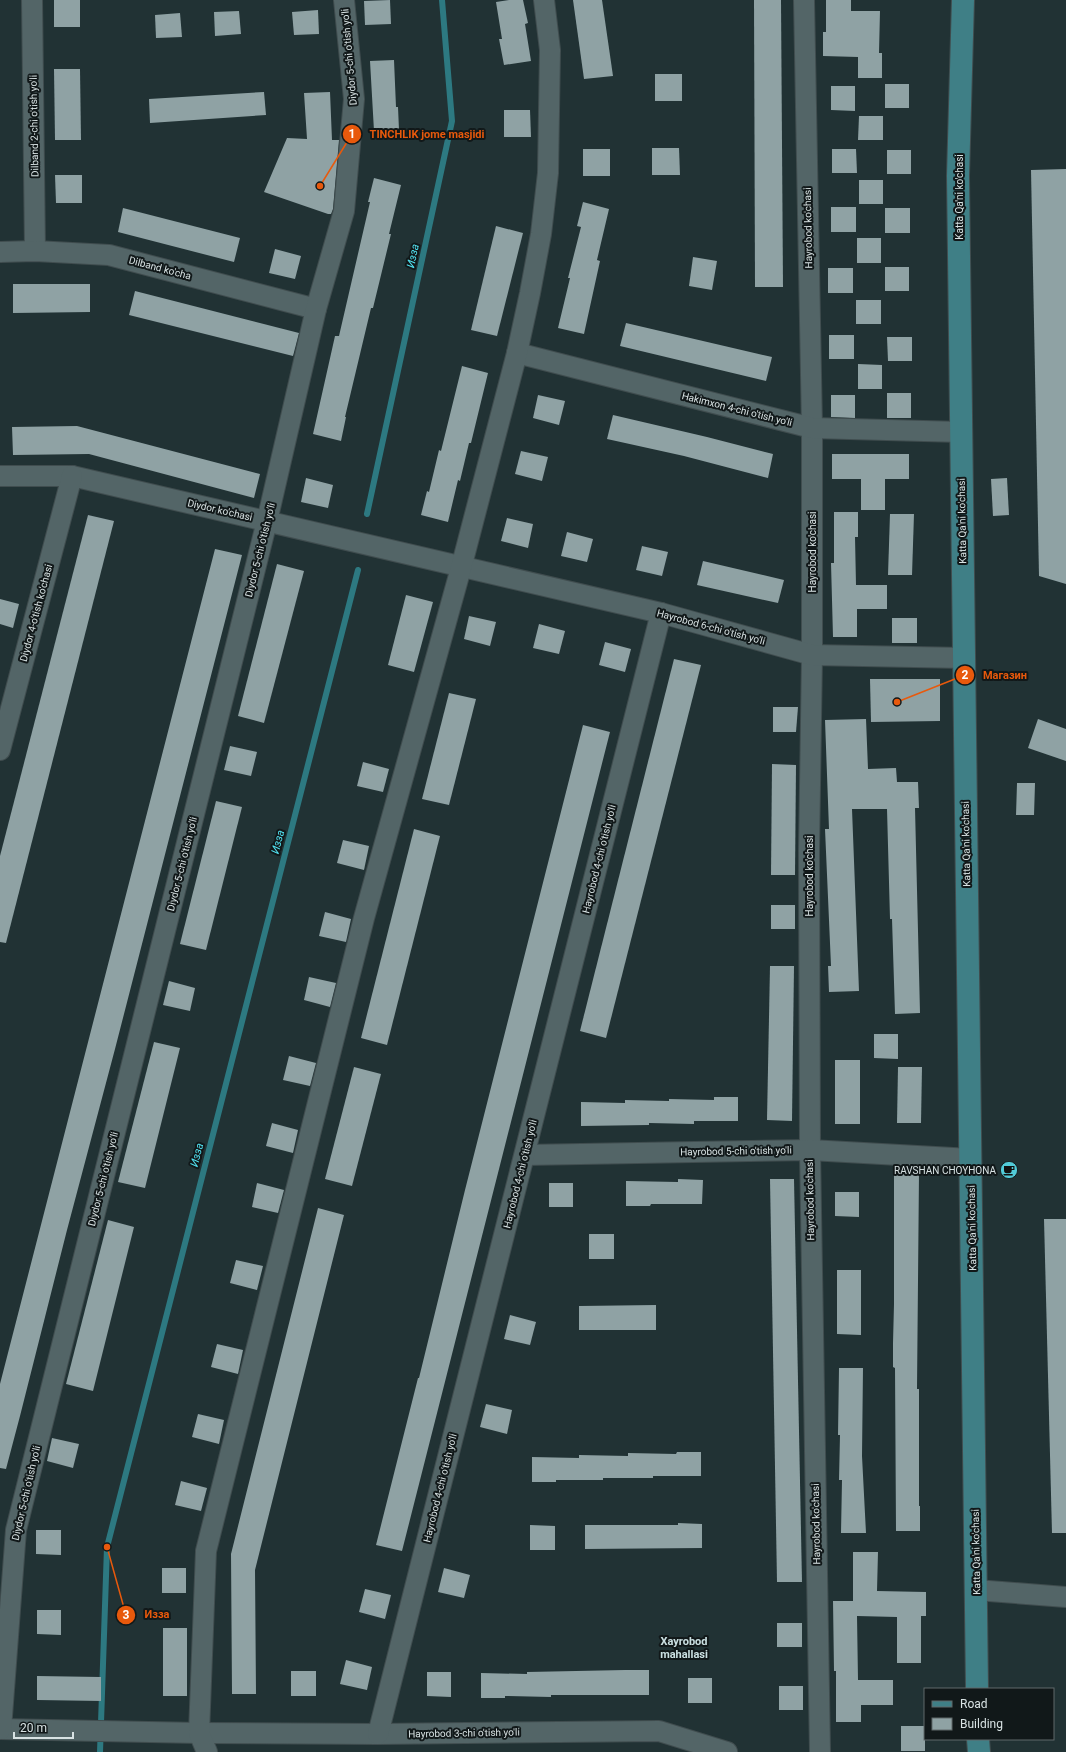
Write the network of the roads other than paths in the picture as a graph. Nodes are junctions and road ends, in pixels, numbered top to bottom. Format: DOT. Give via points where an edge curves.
graph roads {
  1 [pos="32,0"];
  2 [pos="344,0"];
  3 [pos="544,0"];
  4 [pos="804,0"];
  5 [pos="963,0"];
  6 [pos="36,251"];
  7 [pos="0,252"];
  8 [pos="316,309"];
  9 [pos="517,352"];
  10 [pos="812,428"];
  11 [pos="961,432"];
  12 [pos="0,476"];
  13 [pos="72,476"];
  14 [pos="267,521"];
  15 [pos="461,568"];
  16 [pos="661,613"];
  17 [pos="812,655"];
  18 [pos="964,658"];
  19 [pos="0,750"];
  20 [pos="810,1150"];
  21 [pos="525,1155"];
  22 [pos="971,1159"];
  23 [pos="8,1530"];
  24 [pos="976,1590"];
  25 [pos="1066,1597"];
  26 [pos="978,1688"];
  27 [pos="1,1729"];
  28 [pos="199,1733"];
  29 [pos="378,1734"];
  30 [pos="978,1740"];
  31 [pos="207,1752"];
  32 [pos="727,1752"];
  33 [pos="820,1752"];
  34 [pos="978,1752"];
  1 -- 6 [label="street, Dilband 2-chi o'tish yo'li"];
  2 -- 8 [label="street, Diydor 5-chi o'tish yo'li" via="354,99 344,211"];
  3 -- 9 [label="street" via="550,50 548,173 541,234"];
  4 -- 10 [label="street, Hayrobod ko'chasi"];
  5 -- 11 [label="main road, Katta Qa'ni ko'chasi" via="958,176"];
  6 -- 7 [label="street, Dilband ko'cha"];
  6 -- 8 [label="street, Dilband ko'cha" via="109,255"];
  8 -- 14 [label="street, Diydor 5-chi o'tish yo'li"];
  9 -- 10 [label="street, Hakimxon 4-chi o'tish yo'li"];
  9 -- 15 [label="street"];
  10 -- 11 [label="street, Hakimxon 4-chi o'tish yo'li"];
  10 -- 17 [label="street, Hayrobod ko'chasi"];
  11 -- 18 [label="main road, Katta Qa'ni ko'chasi"];
  12 -- 13 [label="street, Diydor ko'chasi"];
  13 -- 14 [label="street, Diydor ko'chasi"];
  13 -- 19 [label="street, Diydor 4-o'tish ko'chasi"];
  14 -- 15 [label="street, Diydor ko'chasi"];
  14 -- 23 [label="street, Diydor 5-chi o'tish yo'li"];
  15 -- 16 [label="street, Hayrobod 6-chi o'tish yo'li"];
  15 -- 28 [label="street" via="364,918 206,1551"];
  16 -- 17 [label="street, Hayrobod 6-chi o'tish yo'li"];
  16 -- 21 [label="street, Hayrobod 4-chi o'tish yo'li"];
  17 -- 18 [label="street, Hayrobod 6-chi o'tish yo'li"];
  17 -- 20 [label="street, Hayrobod ko'chasi" via="808,851"];
  18 -- 22 [label="main road, Katta Qa'ni ko'chasi"];
  20 -- 21 [label="street, Hayrobod 5-chi o'tish yo'li"];
  20 -- 22 [label="street, Hayrobod 5-chi o'tish yo'li"];
  20 -- 33 [label="street, Hayrobod ko'chasi"];
  21 -- 29 [label="street, Hayrobod 4-chi o'tish yo'li"];
  22 -- 24 [label="main road, Katta Qa'ni ko'chasi"];
  23 -- 27 [label="street, Diydor 5-chi o'tish yo'li"];
  24 -- 25 [label="street"];
  24 -- 26 [label="main road, Katta Qa'ni ko'chasi"];
  27 -- 28 [label="street, Hayrobod 3-chi o'tish yo'li"];
  28 -- 29 [label="street, Hayrobod 3-chi o'tish yo'li"];
  28 -- 31 [label="street"];
  29 -- 32 [label="street, Hayrobod 3-chi o'tish yo'li" via="659,1731"];
  30 -- 34 [label="main road"];
}
